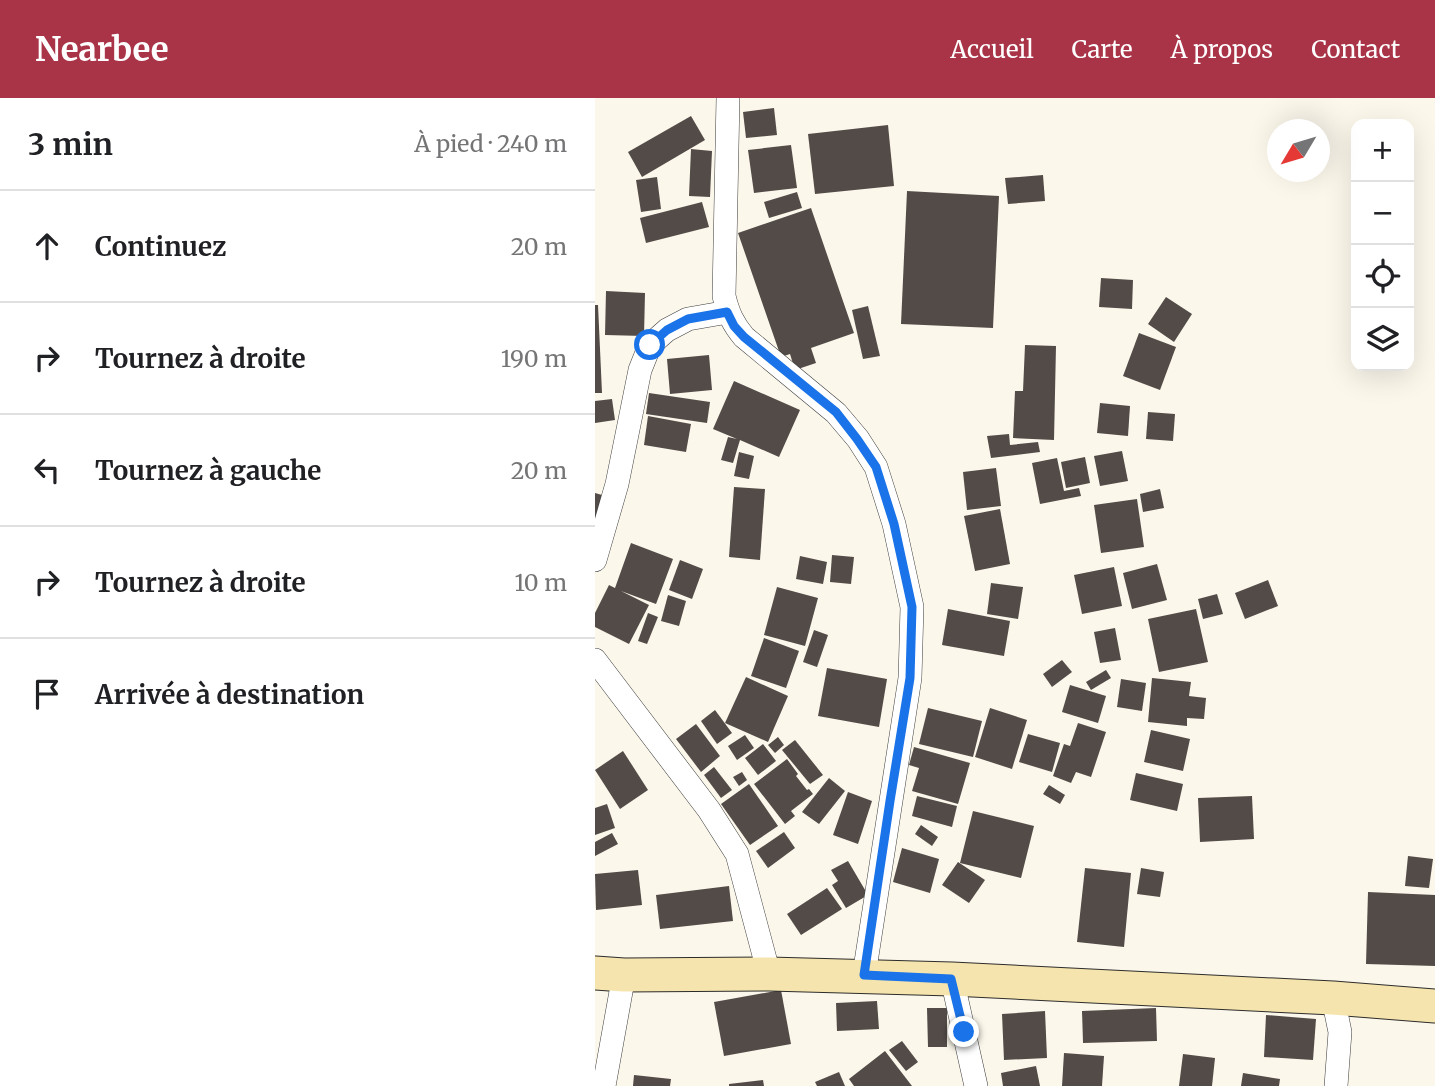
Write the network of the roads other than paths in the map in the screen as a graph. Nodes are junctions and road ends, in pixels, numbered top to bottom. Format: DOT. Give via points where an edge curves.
graph roads {
  1 [pos="728,98"];
  2 [pos="727,312"];
  3 [pos="595,560"];
  4 [pos="595,660"];
  5 [pos="610,974"];
  6 [pos="769,974"];
  7 [pos="864,975"];
  8 [pos="951,979"];
  9 [pos="1333,999"];
  10 [pos="1435,1006"];
  11 [pos="604,1086"];
  12 [pos="976,1086"];
  13 [pos="1336,1086"];
  1 -- 2 [label="street"];
  2 -- 3 [label="street" via="688,319 650,345"];
  2 -- 7 [label="street" via="744,337 836,412 876,467 912,607 910,678"];
  4 -- 6 [label="street" via="737,854"];
  5 -- 6 [label="street"];
  5 -- 11 [label="street"];
  6 -- 7 [label="street"];
  7 -- 8 [label="street"];
  8 -- 9 [label="street"];
  8 -- 12 [label="street"];
  9 -- 10 [label="street"];
  9 -- 13 [label="street" via="1340,1032"];
}
